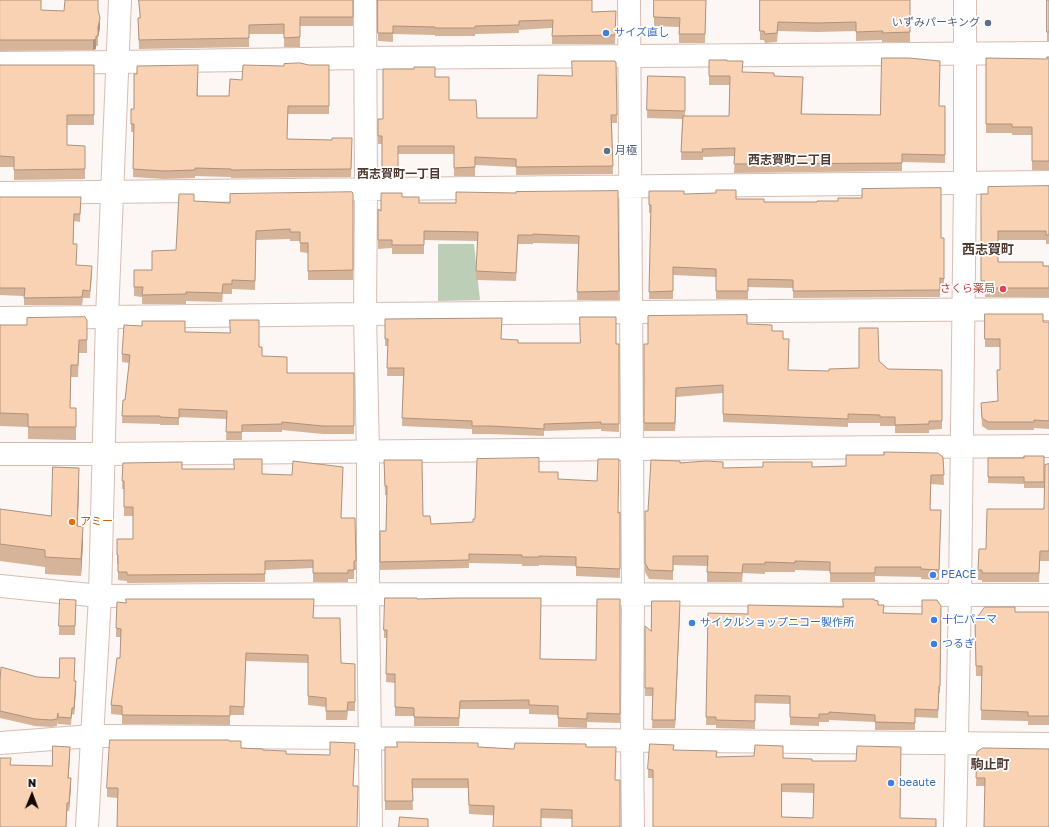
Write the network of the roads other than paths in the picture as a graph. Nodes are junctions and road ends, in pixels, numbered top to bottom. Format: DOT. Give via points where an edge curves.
graph roads {
  1 [pos="120,0"];
  2 [pos="365,0"];
  3 [pos="629,0"];
  4 [pos="965,0"];
  5 [pos="1049,53"];
  6 [pos="965,54"];
  7 [pos="629,56"];
  8 [pos="364,58"];
  9 [pos="117,62"];
  10 [pos="0,63"];
  11 [pos="1049,182"];
  12 [pos="964,183"];
  13 [pos="630,186"];
  14 [pos="366,189"];
  15 [pos="113,191"];
  16 [pos="0,193"];
  17 [pos="1049,309"];
  18 [pos="963,310"];
  19 [pos="631,312"];
  20 [pos="365,314"];
  21 [pos="107,317"];
  22 [pos="0,318"];
  23 [pos="1049,446"];
  24 [pos="962,448"];
  25 [pos="632,449"];
  26 [pos="368,452"];
  27 [pos="0,454"];
  28 [pos="104,454"];
  29 [pos="0,586"];
  30 [pos="368,594"];
  31 [pos="633,595"];
  32 [pos="960,595"];
  33 [pos="1049,595"];
  34 [pos="100,596"];
  35 [pos="92,736"];
  36 [pos="370,738"];
  37 [pos="632,740"];
  38 [pos="0,743"];
  39 [pos="956,743"];
  40 [pos="1049,744"];
  41 [pos="87,827"];
  42 [pos="370,827"];
  43 [pos="633,827"];
  44 [pos="955,827"];
  1 -- 9 [label="street"];
  2 -- 8 [label="street"];
  3 -- 7 [label="street"];
  4 -- 6 [label="street"];
  5 -- 6 [label="street"];
  6 -- 7 [label="street"];
  6 -- 12 [label="street"];
  7 -- 8 [label="street"];
  7 -- 13 [label="street"];
  8 -- 9 [label="street"];
  8 -- 14 [label="street"];
  9 -- 10 [label="street"];
  9 -- 15 [label="street"];
  11 -- 12 [label="street"];
  12 -- 13 [label="street"];
  12 -- 18 [label="street"];
  13 -- 14 [label="street"];
  13 -- 19 [label="street"];
  14 -- 15 [label="street"];
  14 -- 20 [label="street"];
  15 -- 16 [label="street"];
  15 -- 21 [label="street"];
  17 -- 18 [label="street"];
  18 -- 19 [label="street"];
  18 -- 24 [label="street"];
  19 -- 20 [label="street"];
  19 -- 25 [label="street"];
  20 -- 21 [label="street"];
  20 -- 26 [label="street"];
  21 -- 22 [label="street"];
  21 -- 28 [label="street"];
  23 -- 24 [label="street"];
  24 -- 25 [label="street"];
  24 -- 32 [label="street"];
  25 -- 26 [label="street"];
  25 -- 31 [label="street"];
  26 -- 28 [label="street"];
  26 -- 30 [label="street"];
  27 -- 28 [label="street"];
  28 -- 34 [label="street"];
  29 -- 34 [label="street"];
  30 -- 31 [label="street"];
  30 -- 34 [label="street"];
  30 -- 36 [label="street"];
  31 -- 32 [label="street"];
  31 -- 37 [label="street"];
  32 -- 33 [label="street"];
  32 -- 39 [label="street"];
  34 -- 35 [label="street"];
  35 -- 36 [label="street"];
  35 -- 38 [label="street"];
  35 -- 41 [label="street"];
  36 -- 37 [label="street"];
  36 -- 42 [label="street"];
  37 -- 39 [label="street"];
  37 -- 43 [label="street"];
  39 -- 40 [label="street"];
  39 -- 44 [label="street"];
}
